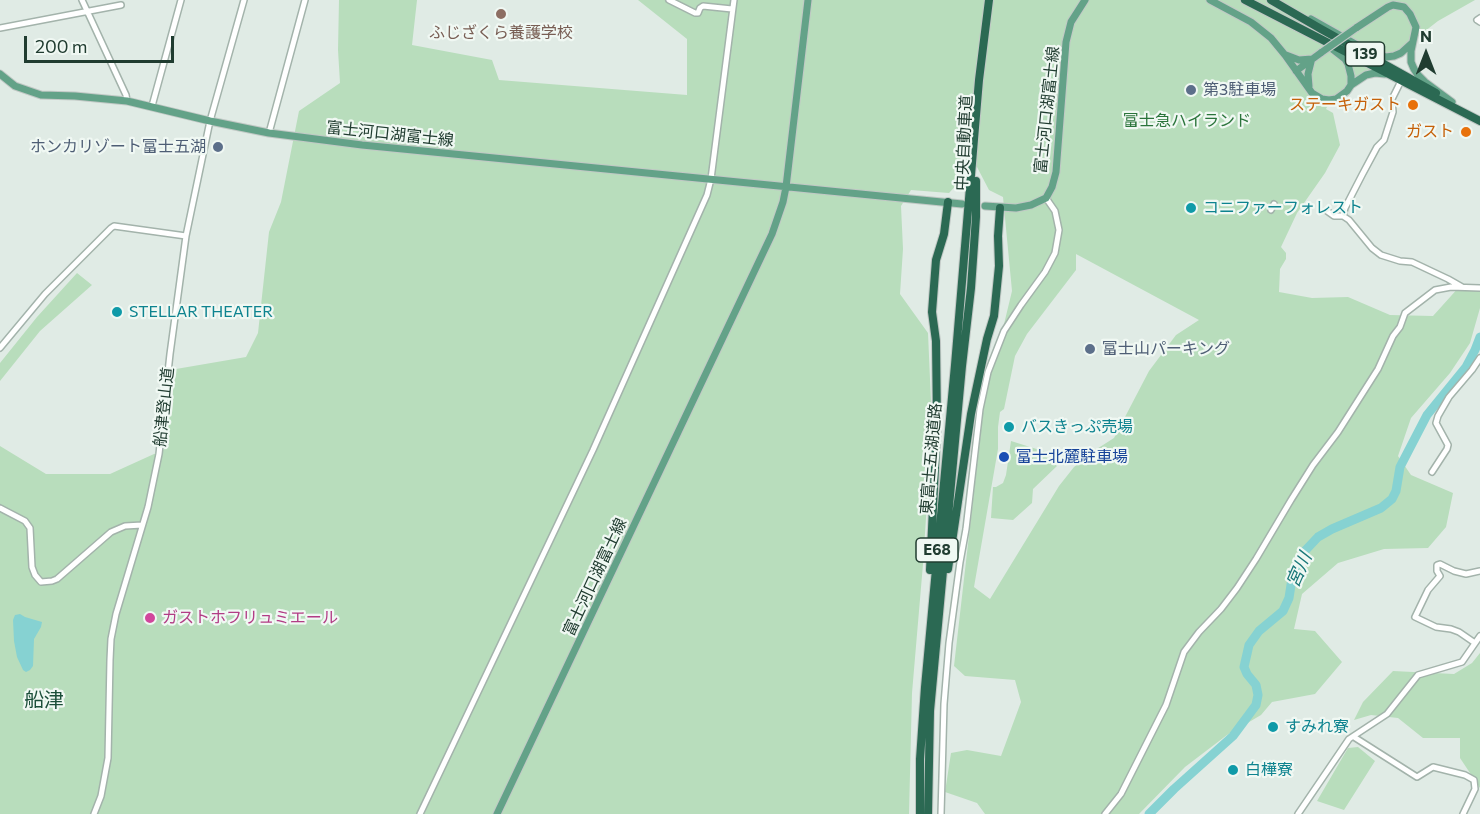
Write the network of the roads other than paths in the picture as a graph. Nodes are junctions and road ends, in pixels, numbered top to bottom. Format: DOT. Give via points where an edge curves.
graph roads {
  1 [pos="82,0"];
  2 [pos="182,0"];
  3 [pos="244,0"];
  4 [pos="305,0"];
  5 [pos="669,0"];
  6 [pos="734,0"];
  7 [pos="808,0"];
  8 [pos="991,0"];
  9 [pos="1085,0"];
  10 [pos="1210,0"];
  11 [pos="1245,0"];
  12 [pos="1274,1"];
  13 [pos="121,5"];
  14 [pos="732,9"];
  15 [pos="87,11"];
  16 [pos="0,28"];
  17 [pos="1303,30"];
  18 [pos="1413,43"];
  19 [pos="1285,55"];
  20 [pos="1312,59"];
  21 [pos="1296,71"];
  22 [pos="0,74"];
  23 [pos="1398,80"];
  24 [pos="1351,85"];
  25 [pos="1310,89"];
  26 [pos="127,101"];
  27 [pos="1452,102"];
  28 [pos="152,106"];
  29 [pos="1480,116"];
  30 [pos="210,121"];
  31 [pos="1480,121"];
  32 [pos="269,133"];
  33 [pos="711,180"];
  34 [pos="786,187"];
  35 [pos="1046,198"];
  36 [pos="948,202"];
  37 [pos="962,204"];
  38 [pos="986,206"];
  39 [pos="1000,208"];
  40 [pos="1327,211"];
  41 [pos="1343,216"];
  42 [pos="186,236"];
  43 [pos="961,287"];
  44 [pos="1462,287"];
  45 [pos="971,288"];
  46 [pos="1480,288"];
  47 [pos="0,348"];
  48 [pos="1480,358"];
  49 [pos="1432,472"];
  50 [pos="0,508"];
  51 [pos="142,525"];
  52 [pos="957,535"];
  53 [pos="965,535"];
  54 [pos="1480,571"];
  55 [pos="942,583"];
  56 [pos="1480,636"];
  57 [pos="929,637"];
  58 [pos="1475,643"];
  59 [pos="1354,737"];
  60 [pos="94,814"];
  61 [pos="420,814"];
  62 [pos="497,814"];
  63 [pos="920,814"];
  64 [pos="928,814"];
  65 [pos="941,814"];
  66 [pos="1105,814"];
  67 [pos="1298,814"];
  68 [pos="1463,814"];
  1 -- 15 [label="street"];
  2 -- 28 [label="street"];
  3 -- 30 [label="street, 船津登山道"];
  4 -- 32 [label="street"];
  5 -- 14 [label="street" via="698,13 703,6"];
  6 -- 14 [label="street"];
  7 -- 34 [label="main road, 富士河口湖富士線"];
  8 -- 43 [label="highway, 中央自動車道 / E68" via="979,80"];
  8 -- 45 [label="highway, 中央自動車道 / E68" via="976,150"];
  9 -- 35 [label="main road, 富士河口湖富士線" via="1071,22 1066,42 1056,171"];
  10 -- 19 [label="main road" via="1251,22"];
  11 -- 17 [label="highway, 139"];
  12 -- 18 [label="main road" via="1379,55 1394,56"];
  12 -- 27 [label="highway, 139"];
  13 -- 15 [label="street"];
  14 -- 33 [label="street"];
  15 -- 16 [label="street"];
  15 -- 26 [label="street"];
  17 -- 23 [label="highway, 139"];
  17 -- 24 [label="main road" via="1345,59 1351,70"];
  18 -- 20 [label="main road, bridge" via="1415,22 1407,10 1393,5"];
  18 -- 27 [label="main road" via="1412,62 1418,75"];
  19 -- 20 [label="main road"];
  19 -- 21 [label="main road"];
  20 -- 21 [label="main road"];
  20 -- 25 [label="main road"];
  21 -- 25 [label="main road"];
  22 -- 26 [label="main road, 富士河口湖富士線" via="15,86 41,95"];
  23 -- 24 [label="main road" via="1370,74"];
  23 -- 31 [label="highway, 139"];
  23 -- 41 [label="street" via="1384,140 1367,165"];
  24 -- 25 [label="main road" via="1343,95 1329,100 1316,96"];
  26 -- 28 [label="main road, 富士河口湖富士線"];
  27 -- 29 [label="highway, 139"];
  28 -- 30 [label="main road, 富士河口湖富士線"];
  30 -- 32 [label="main road, 富士河口湖富士線"];
  30 -- 42 [label="street, 船津登山道"];
  32 -- 33 [label="main road, 富士河口湖富士線"];
  33 -- 34 [label="main road, 富士河口湖富士線"];
  33 -- 61 [label="street" via="593,450"];
  34 -- 36 [label="main road, 富士河口湖富士線"];
  34 -- 62 [label="main road, 富士河口湖富士線" via="772,234"];
  35 -- 39 [label="main road, 富士河口湖富士線" via="1031,205"];
  35 -- 53 [label="street" via="1059,230 1055,253 1004,331 988,372 977,426"];
  36 -- 37 [label="main road, 富士河口湖富士線"];
  36 -- 57 [label="highway" via="936,260 932,312 937,425"];
  38 -- 39 [label="main road, 富士河口湖富士線"];
  39 -- 55 [label="highway, E68" via="994,316 971,414 948,572"];
  40 -- 41 [label="street"];
  41 -- 44 [label="street" via="1381,255 1412,262"];
  42 -- 47 [label="street" via="114,226 45,294"];
  42 -- 51 [label="street, 船津登山道" via="159,454"];
  43 -- 57 [label="highway, 東富士五湖道路 / E68"];
  44 -- 46 [label="street"];
  44 -- 66 [label="street" via="1435,290 1405,313 1378,369 1256,559 1221,609 1190,643 1152,734 1121,794"];
  45 -- 55 [label="highway, 東富士五湖道路 / E68"];
  48 -- 49 [label="street" via="1438,416 1436,423 1448,445"];
  50 -- 51 [label="street" via="25,521 30,528 32,567 41,582 57,579 111,532"];
  51 -- 60 [label="street, 船津登山道" via="111,639 108,758"];
  52 -- 53 [label="street"];
  53 -- 65 [label="street" via="949,643"];
  54 -- 58 [label="street" via="1466,574 1437,565 1440,576 1415,617 1459,632"];
  55 -- 64 [label="highway, 東富士五湖道路 / E68" via="930,711"];
  56 -- 58 [label="street"];
  57 -- 63 [label="highway, 東富士五湖道路 / E68"];
  58 -- 59 [label="street" via="1462,662 1418,675 1387,714"];
  59 -- 67 [label="street"];
  59 -- 68 [label="street" via="1417,777 1433,767 1474,780 1475,789"];
}
